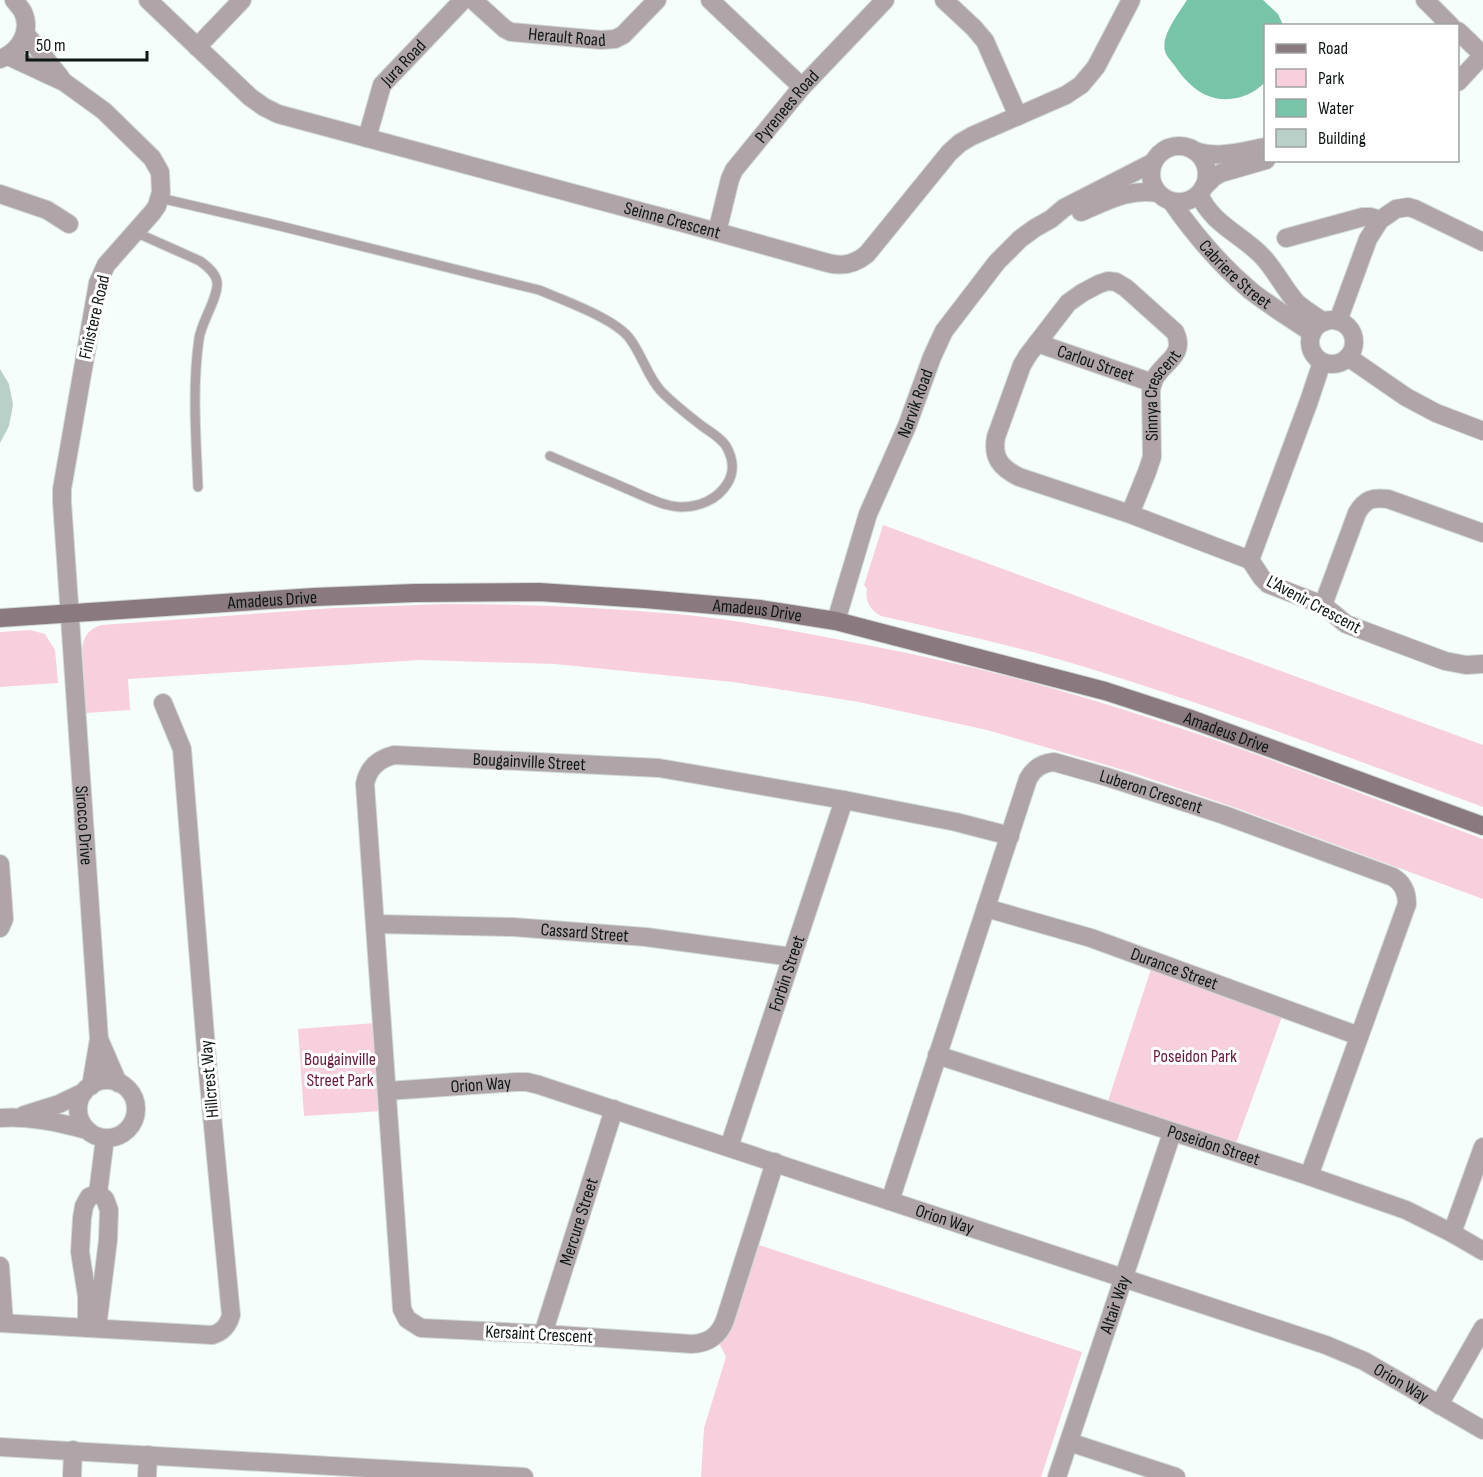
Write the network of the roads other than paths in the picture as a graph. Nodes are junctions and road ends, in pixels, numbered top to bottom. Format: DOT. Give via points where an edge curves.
graph roads {
  1 [pos="148,0"];
  2 [pos="242,0"];
  3 [pos="463,0"];
  4 [pos="473,0"];
  5 [pos="657,0"];
  6 [pos="710,0"];
  7 [pos="885,0"];
  8 [pos="944,0"];
  9 [pos="1131,0"];
  10 [pos="1425,0"];
  11 [pos="23,4"];
  12 [pos="1449,24"];
  13 [pos="1459,32"];
  14 [pos="25,33"];
  15 [pos="197,47"];
  16 [pos="1483,55"];
  17 [pos="4,58"];
  18 [pos="1459,81"];
  19 [pos="64,82"];
  20 [pos="802,87"];
  21 [pos="1018,116"];
  22 [pos="367,138"];
  23 [pos="1264,147"];
  24 [pos="1195,150"];
  25 [pos="1264,161"];
  26 [pos="1152,163"];
  27 [pos="1201,191"];
  28 [pos="0,194"];
  29 [pos="1164,197"];
  30 [pos="160,198"];
  31 [pos="1051,219"];
  32 [pos="1380,220"];
  33 [pos="69,224"];
  34 [pos="135,232"];
  35 [pos="717,232"];
  36 [pos="1233,234"];
  37 [pos="1286,238"];
  38 [pos="1483,242"];
  39 [pos="1215,256"];
  40 [pos="1325,325"];
  41 [pos="1037,343"];
  42 [pos="1348,357"];
  43 [pos="1322,362"];
  44 [pos="1153,383"];
  45 [pos="1483,431"];
  46 [pos="550,456"];
  47 [pos="198,487"];
  48 [pos="1130,514"];
  49 [pos="1483,533"];
  50 [pos="1250,560"];
  51 [pos="1323,605"];
  52 [pos="70,613"];
  53 [pos="0,618"];
  54 [pos="836,621"];
  55 [pos="1483,664"];
  56 [pos="163,703"];
  57 [pos="844,800"];
  58 [pos="1483,826"];
  59 [pos="1010,836"];
  60 [pos="0,864"];
  61 [pos="986,908"];
  62 [pos="375,924"];
  63 [pos="0,928"];
  64 [pos="792,957"];
  65 [pos="1359,1036"];
  66 [pos="99,1039"];
  67 [pos="938,1056"];
  68 [pos="118,1083"];
  69 [pos="87,1089"];
  70 [pos="387,1091"];
  71 [pos="614,1109"];
  72 [pos="20,1117"];
  73 [pos="0,1118"];
  74 [pos="87,1130"];
  75 [pos="1172,1133"];
  76 [pos="105,1138"];
  77 [pos="729,1147"];
  78 [pos="1483,1147"];
  79 [pos="775,1162"];
  80 [pos="1309,1176"];
  81 [pos="98,1193"];
  82 [pos="890,1201"];
  83 [pos="1452,1233"];
  84 [pos="1483,1251"];
  85 [pos="0,1266"];
  86 [pos="1123,1278"];
  87 [pos="2,1323"];
  88 [pos="92,1328"];
  89 [pos="1483,1328"];
  90 [pos="543,1334"];
  91 [pos="1439,1405"];
  92 [pos="1483,1431"];
  93 [pos="1069,1442"];
  94 [pos="0,1447"];
  95 [pos="73,1450"];
  96 [pos="148,1455"];
  97 [pos="317,1471"];
  98 [pos="72,1477"];
  99 [pos="147,1477"];
  100 [pos="524,1477"];
  101 [pos="1057,1477"];
  102 [pos="1176,1477"];
  1 -- 15 [label="street, Seinne Crescent"];
  2 -- 15 [label="street"];
  3 -- 22 [label="street, Jura Road" via="382,85"];
  4 -- 5 [label="street, Herault Road" via="511,32 601,40 623,36"];
  6 -- 20 [label="street"];
  7 -- 20 [label="street, Pyrenees Road"];
  8 -- 21 [label="street" via="985,41"];
  9 -- 21 [label="street, Seinne Crescent" via="1087,79 1066,95"];
  10 -- 12 [label="street"];
  11 -- 14 [label="street"];
  13 -- 16 [label="street"];
  14 -- 17 [label="street" via="16,50"];
  14 -- 19 [label="street"];
  15 -- 22 [label="street, Seinne Crescent" via="264,107"];
  16 -- 18 [label="street"];
  17 -- 19 [label="street"];
  19 -- 30 [label="street" via="104,111 152,158 160,172"];
  20 -- 35 [label="street, Pyrenees Road" via="734,170"];
  21 -- 35 [label="street, Seinne Crescent" via="954,148 872,249 856,262 835,265"];
  22 -- 35 [label="street, Seinne Crescent"];
  23 -- 24 [label="street" via="1209,155"];
  24 -- 26 [label="street" via="1173,146"];
  24 -- 27 [label="street" via="1206,165"];
  25 -- 27 [label="street" via="1221,172"];
  26 -- 29 [label="street" via="1151,181"];
  26 -- 31 [label="street, Narvik Road"];
  27 -- 29 [label="street" via="1186,201"];
  27 -- 36 [label="street, Cabriere Street" via="1203,204"];
  28 -- 33 [label="street" via="46,210"];
  29 -- 31 [label="street, Narvik Road" via="1139,191 1068,217"];
  29 -- 39 [label="street, Cabriere Street"];
  30 -- 34 [label="street, Finistere Road"];
  30 -- 46 [label="lane" via="539,290 571,303 610,322 630,338 659,389 717,436 731,455 733,467 724,490 712,499 700,505 678,507"];
  31 -- 54 [label="street, Narvik Road" via="1020,239 998,262 944,331 868,514"];
  32 -- 37 [label="street" via="1363,217"];
  32 -- 38 [label="street" via="1395,209 1408,207"];
  32 -- 40 [label="street"];
  34 -- 47 [label="lane" via="200,261 217,280 197,353"];
  34 -- 52 [label="street, Finistere Road" via="106,265 98,283 64,477 62,502"];
  36 -- 39 [label="street"];
  36 -- 40 [label="street, Cabriere Street" via="1260,254 1296,302"];
  39 -- 40 [label="street, Cabriere Street" via="1252,292"];
  40 -- 42 [label="street" via="1345,324 1353,336"];
  40 -- 43 [label="street" via="1310,344"];
  41 -- 44 [label="street, Carlou Street"];
  41 -- 44 [label="street, Sinnya Crescent" via="1068,303 1082,292 1108,281 1116,282 1175,332 1177,351"];
  41 -- 48 [label="street, Sinnya Crescent" via="1022,365 996,437 997,458 1008,472 1019,477"];
  42 -- 43 [label="street" via="1336,364"];
  42 -- 45 [label="street" via="1406,397"];
  43 -- 50 [label="street, L'Avenir Crescent"];
  44 -- 48 [label="street, Sinnya Crescent" via="1152,457"];
  48 -- 50 [label="street, Sinnya Crescent"];
  49 -- 51 [label="street" via="1388,499 1377,497 1368,501 1357,513"];
  50 -- 51 [label="street, L'Avenir Crescent" via="1268,584"];
  51 -- 55 [label="street, L'Avenir Crescent" via="1346,624 1434,657 1455,664"];
  52 -- 53 [label="street, Amadeus Drive"];
  52 -- 54 [label="street, Amadeus Drive" via="337,596 539,592 760,609"];
  52 -- 66 [label="street, Sirocco Drive"];
  54 -- 58 [label="street, Amadeus Drive" via="1105,691"];
  56 -- 88 [label="street, Hillcrest Way" via="182,749 231,1315 224,1329 212,1335"];
  57 -- 59 [label="street, Bougainville Street"];
  57 -- 62 [label="street, Bougainville Street" via="659,768 386,757 368,772 365,784"];
  57 -- 64 [label="street, Forbin Street"];
  59 -- 61 [label="street, Luberon Crescent"];
  59 -- 65 [label="street, Luberon Crescent" via="1031,774 1039,766 1054,762 1224,815 1393,877 1404,889 1407,904"];
  60 -- 63 [label="street" via="4,919"];
  61 -- 65 [label="street, Durance Street" via="1091,938"];
  61 -- 67 [label="street, Luberon Crescent"];
  62 -- 64 [label="street, Cassard Street" via="513,927 635,936"];
  62 -- 70 [label="street, Bougainville Street"];
  64 -- 77 [label="street, Forbin Street"];
  65 -- 80 [label="street, Luberon Crescent"];
  66 -- 68 [label="street, Sirocco Drive"];
  66 -- 69 [label="street, Sirocco Drive"];
  67 -- 75 [label="street, Poseidon Street"];
  67 -- 82 [label="street, Luberon Crescent"];
  68 -- 69 [label="street" via="99,1081"];
  68 -- 76 [label="street" via="133,1095 136,1114 127,1131"];
  69 -- 72 [label="street" via="59,1104"];
  69 -- 74 [label="street" via="78,1110"];
  70 -- 71 [label="street, Orion Way" via="527,1082"];
  70 -- 90 [label="street, Kersaint Crescent" via="402,1309 407,1319 421,1328"];
  71 -- 77 [label="street, Orion Way"];
  71 -- 90 [label="street, Mercure Street"];
  72 -- 73 [label="street"];
  72 -- 74 [label="street"];
  74 -- 76 [label="street"];
  75 -- 80 [label="street, Poseidon Street"];
  75 -- 86 [label="street, Altair Way"];
  76 -- 81 [label="street"];
  77 -- 79 [label="street, Orion Way"];
  78 -- 83 [label="street"];
  79 -- 82 [label="street, Orion Way"];
  79 -- 90 [label="street, Kersaint Crescent" via="725,1320 716,1336 692,1344"];
  80 -- 83 [label="street, Poseidon Street" via="1406,1210"];
  81 -- 88 [label="street" via="109,1210 108,1240"];
  81 -- 88 [label="street" via="89,1197 84,1206 80,1252"];
  82 -- 86 [label="street, Orion Way"];
  83 -- 84 [label="street, Poseidon Street"];
  85 -- 87 [label="street, Hillcrest Way"];
  86 -- 91 [label="street, Orion Way" via="1326,1345"];
  86 -- 93 [label="street, Altair Way"];
  87 -- 88 [label="street, Hillcrest Way"];
  89 -- 91 [label="street"];
  91 -- 92 [label="street, Orion Way"];
  93 -- 101 [label="street, Altair Way"];
  93 -- 102 [label="street"];
  94 -- 95 [label="street"];
  95 -- 96 [label="street"];
  95 -- 98 [label="street"];
  96 -- 97 [label="street"];
  96 -- 99 [label="street"];
  97 -- 100 [label="street"];
}
